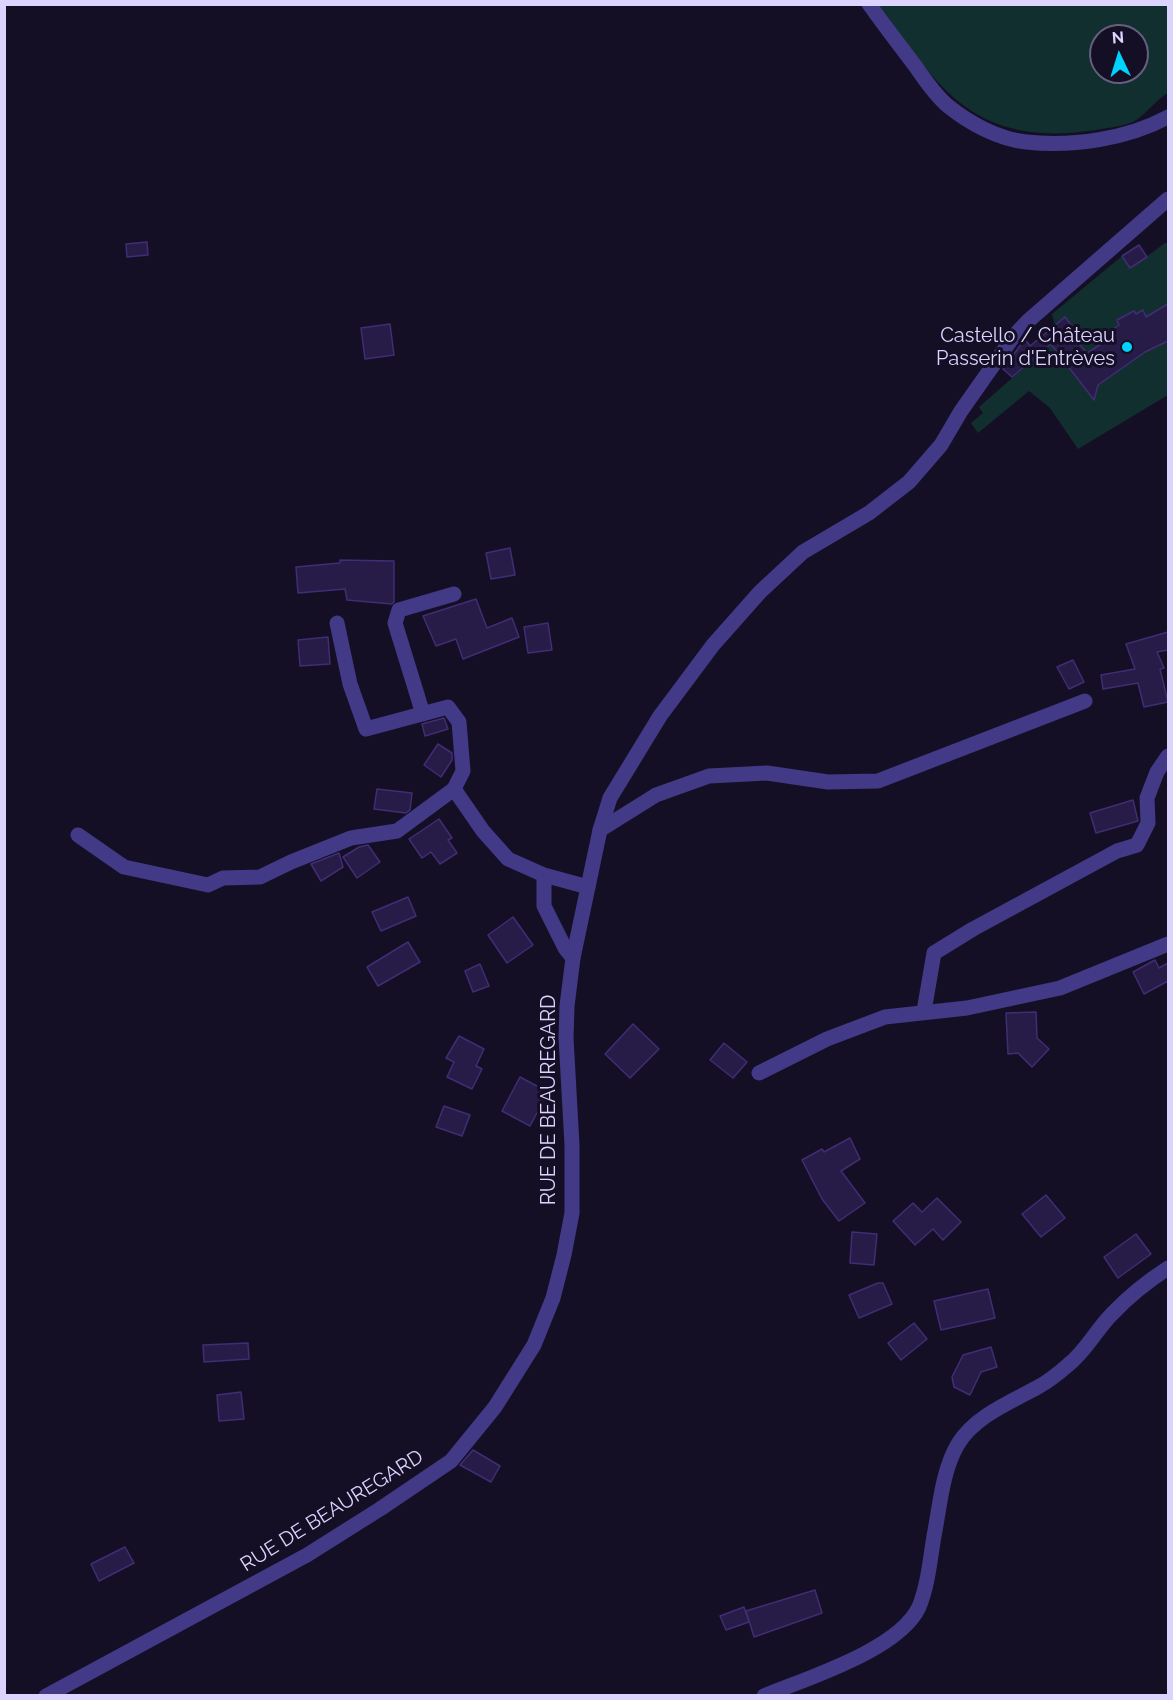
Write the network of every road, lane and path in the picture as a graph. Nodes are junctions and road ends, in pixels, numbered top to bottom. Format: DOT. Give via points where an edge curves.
graph roads {
  1 [pos="869,4"];
  2 [pos="1168,117"];
  3 [pos="1168,199"];
  4 [pos="454,594"];
  5 [pos="337,623"];
  6 [pos="1085,700"];
  7 [pos="423,714"];
  8 [pos="1168,756"];
  9 [pos="454,789"];
  10 [pos="600,830"];
  11 [pos="78,835"];
  12 [pos="544,875"];
  13 [pos="588,887"];
  14 [pos="1168,944"];
  15 [pos="573,957"];
  16 [pos="924,1011"];
  17 [pos="759,1073"];
  18 [pos="1168,1268"];
  19 [pos="46,1695"];
  20 [pos="764,1695"];
  1 -- 2 [label="street" via="946,105 975,125 1003,136 1025,142 1073,143 1152,126"];
  3 -- 10 [label="street, RUE DE BEAUREGARD" via="1012,337 941,445 909,482 869,513 803,552 760,592 713,645 660,716 610,798"];
  4 -- 7 [label="street" via="399,610 396,623"];
  5 -- 7 [label="street" via="350,684 366,729"];
  6 -- 10 [label="street" via="878,782 828,782 767,772 709,776 656,795"];
  7 -- 9 [label="street" via="448,707 459,722 463,771"];
  8 -- 16 [label="street" via="1147,798 1148,823 1137,845 1117,851 934,953"];
  9 -- 11 [label="street" via="397,831 351,838 260,877 223,878 208,885 124,867"];
  9 -- 12 [label="street" via="508,859"];
  10 -- 13 [label="street, RUE DE BEAUREGARD"];
  12 -- 13 [label="street"];
  12 -- 15 [label="street" via="543,906"];
  13 -- 15 [label="street, RUE DE BEAUREGARD"];
  14 -- 16 [label="street" via="1060,988 967,1008"];
  15 -- 19 [label="street, RUE DE BEAUREGARD" via="566,1038 572,1213 553,1298 534,1344 495,1407 451,1461 380,1509 307,1555"];
  16 -- 17 [label="street" via="885,1017 827,1039"];
  18 -- 20 [label="street" via="1111,1314 1070,1364 977,1422 958,1444 945,1477 926,1586 904,1629 873,1650"];
}
